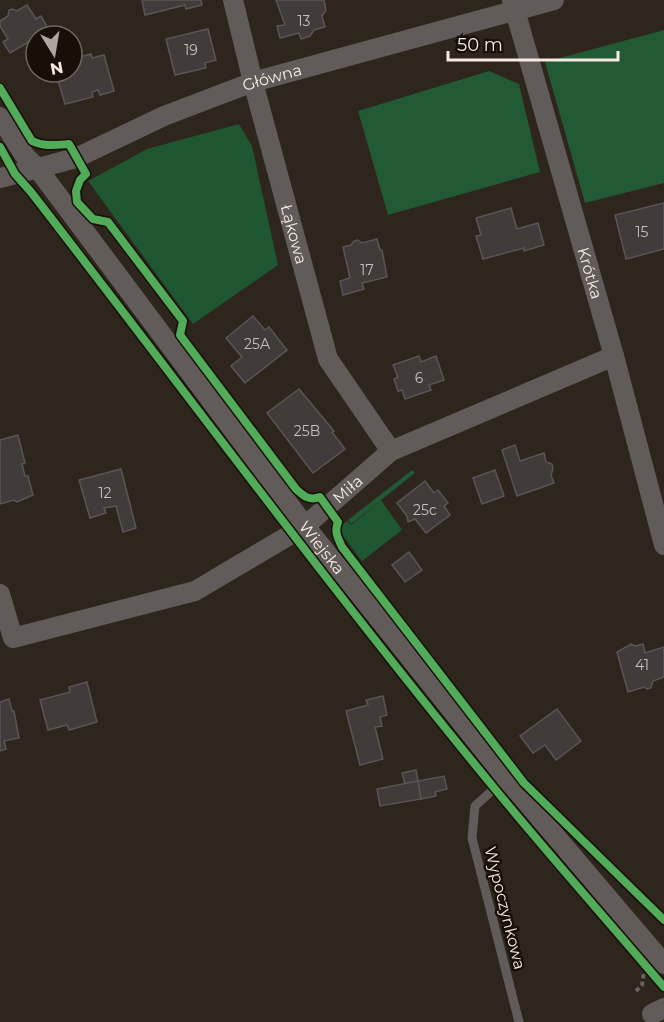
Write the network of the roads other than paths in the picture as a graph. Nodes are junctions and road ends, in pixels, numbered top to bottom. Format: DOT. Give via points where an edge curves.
graph roads {
  1 [pos="233,0"];
  2 [pos="554,0"];
  3 [pos="513,5"];
  4 [pos="253,82"];
  5 [pos="0,117"];
  6 [pos="38,170"];
  7 [pos="0,178"];
  8 [pos="614,356"];
  9 [pos="391,451"];
  10 [pos="305,526"];
  11 [pos="664,545"];
  12 [pos="0,594"];
  13 [pos="7,640"];
  14 [pos="506,778"];
  15 [pos="664,964"];
  16 [pos="519,1022"];
  1 -- 4 [label="street, Łąkowa"];
  2 -- 3 [label="street, Główna"];
  3 -- 4 [label="street, Główna"];
  3 -- 8 [label="street, Krótka"];
  4 -- 6 [label="street, Główna" via="164,116 76,158"];
  4 -- 9 [label="street, Łąkowa" via="328,359"];
  5 -- 6 [label="street, Wiejska"];
  6 -- 7 [label="street, Główna"];
  6 -- 10 [label="street, Wiejska"];
  8 -- 9 [label="street, Miła"];
  8 -- 11 [label="street, Krótka"];
  9 -- 10 [label="street, Miła"];
  10 -- 13 [label="street, Miła" via="195,591"];
  10 -- 14 [label="street, Wiejska"];
  12 -- 13 [label="street, Miła"];
  14 -- 15 [label="street, Wiejska"];
  14 -- 16 [label="lane, Wypoczynkowa" via="475,806 472,838"];
}
